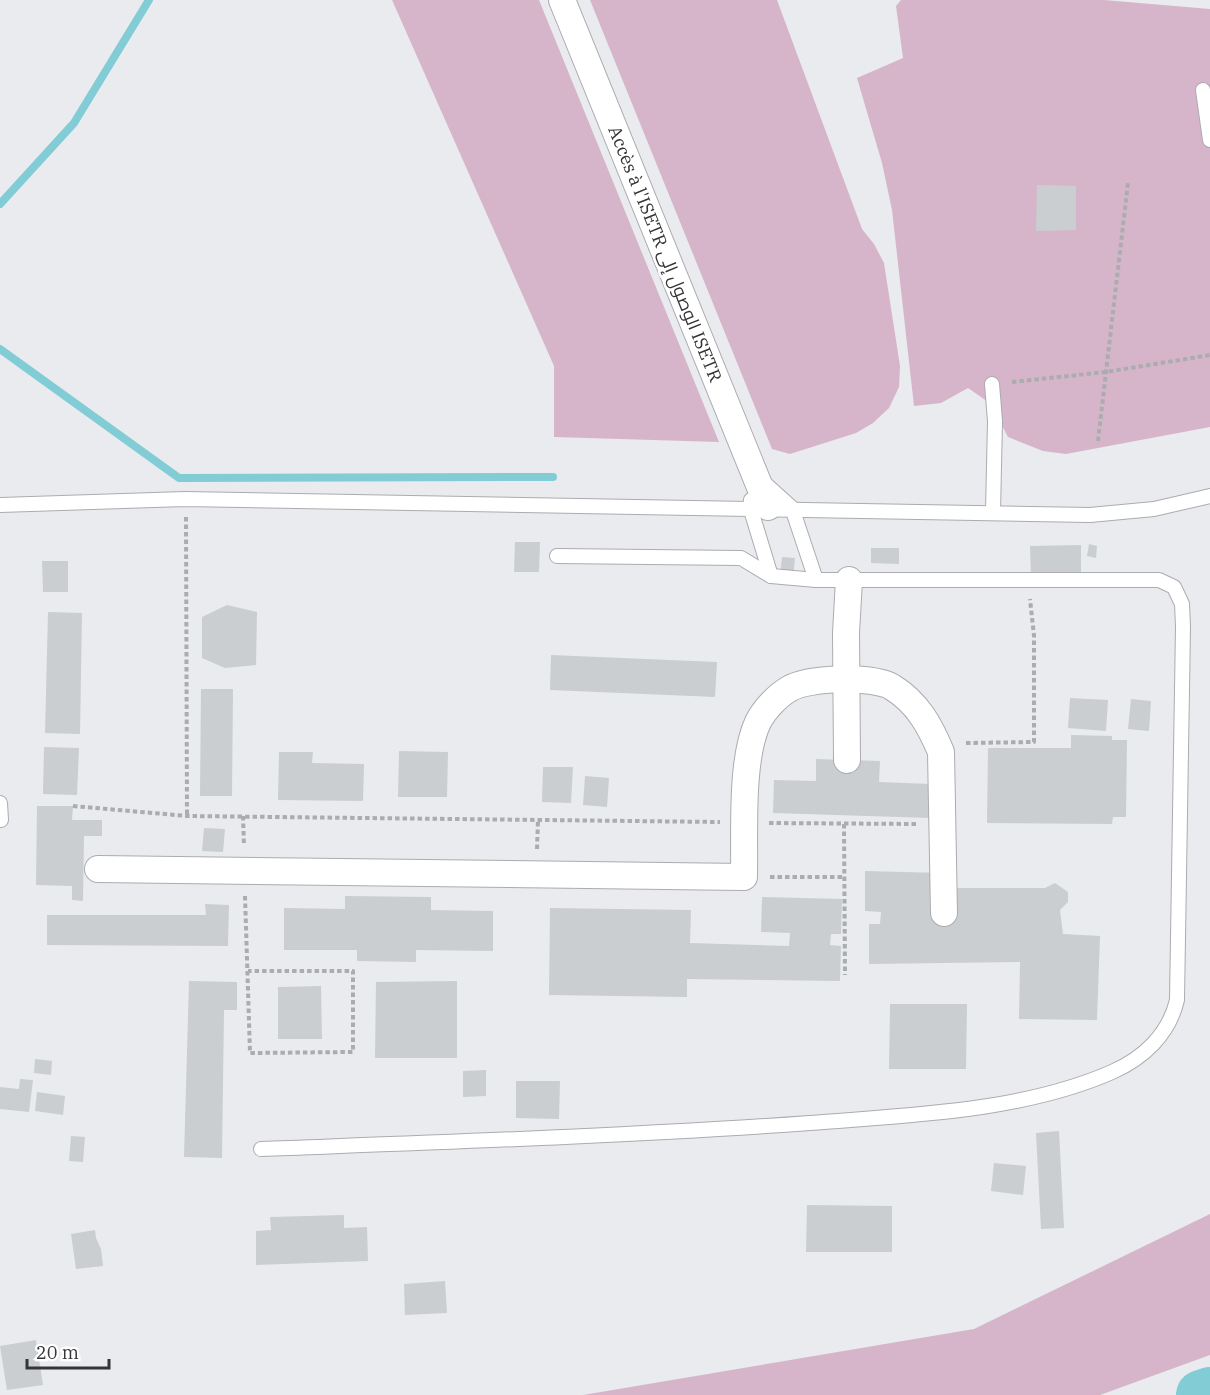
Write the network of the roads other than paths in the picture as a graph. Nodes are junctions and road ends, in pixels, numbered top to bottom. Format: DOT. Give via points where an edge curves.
graph roads {
  1 [pos="562,0"];
  2 [pos="1203,90"];
  3 [pos="1210,140"];
  4 [pos="992,384"];
  5 [pos="1210,496"];
  6 [pos="0,505"];
  7 [pos="770,508"];
  8 [pos="993,512"];
  9 [pos="557,556"];
  10 [pos="771,576"];
  11 [pos="816,580"];
  12 [pos="849,580"];
  13 [pos="846,679"];
  14 [pos="847,760"];
  15 [pos="0,803"];
  16 [pos="1,820"];
  17 [pos="98,868"];
  18 [pos="944,913"];
  19 [pos="261,1149"];
  1 -- 7 [label="street, Accès à l'ISETR الوصول إلى ISETR"];
  2 -- 3 [label="lane"];
  4 -- 8 [label="lane"];
  5 -- 8 [label="lane" via="1121,513"];
  6 -- 7 [label="lane" via="186,499"];
  7 -- 8 [label="lane"];
  7 -- 10 [label="lane"];
  7 -- 11 [label="lane"];
  9 -- 10 [label="lane" via="741,558"];
  10 -- 11 [label="lane"];
  11 -- 12 [label="lane"];
  12 -- 13 [label="street"];
  12 -- 19 [label="lane" via="1159,580 1174,587 1182,604 1183,627 1177,1000 1163,1034 1146,1051 1114,1071 1058,1091 945,1112 694,1131"];
  13 -- 14 [label="street"];
  13 -- 17 [label="street" via="790,688 759,720 750,742 747,766 744,877"];
  13 -- 18 [label="street" via="870,680 897,690 923,717 937,743 942,773"];
  15 -- 16 [label="lane"];
}
